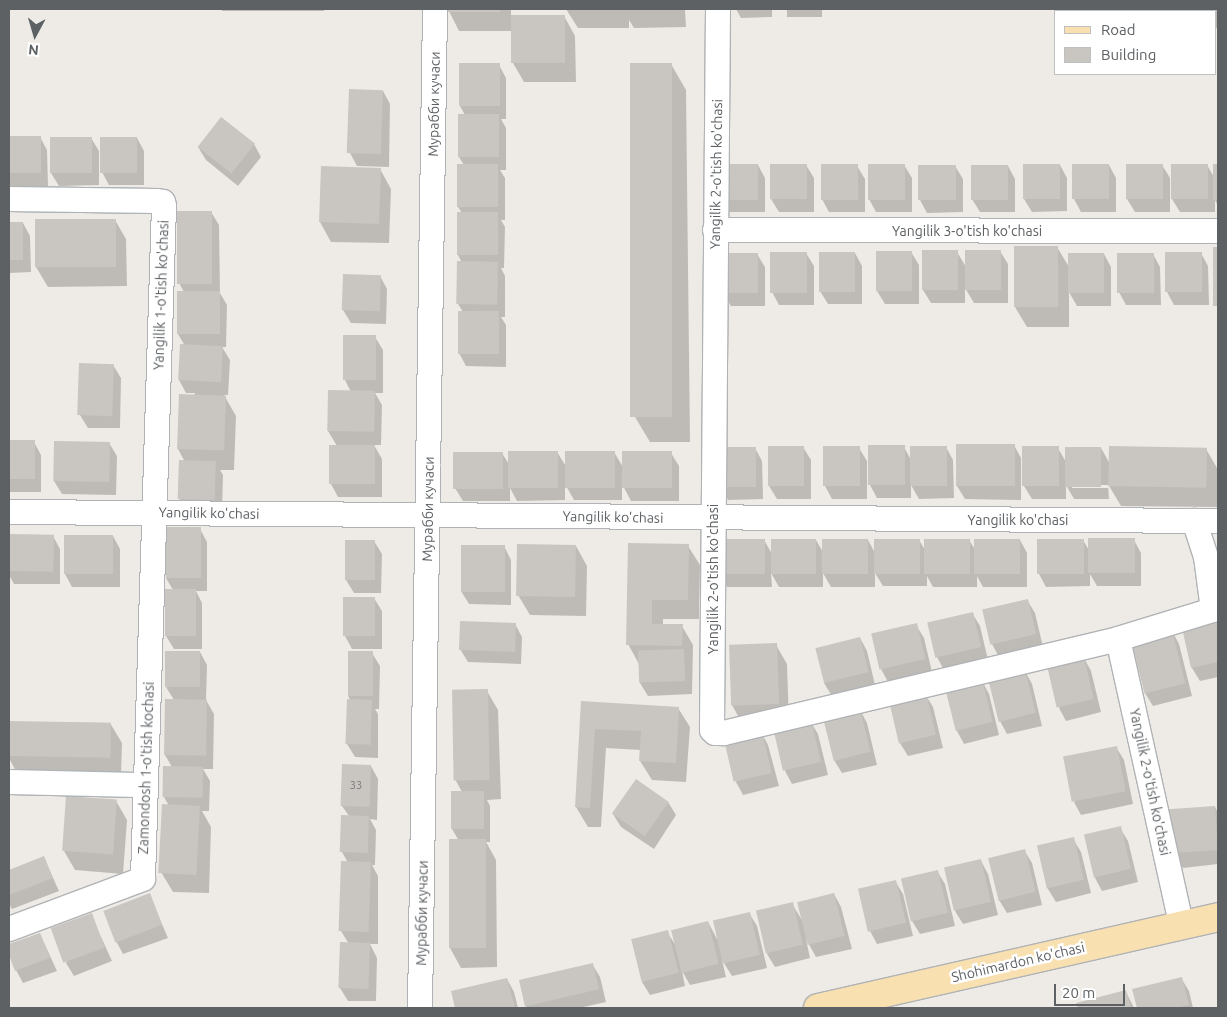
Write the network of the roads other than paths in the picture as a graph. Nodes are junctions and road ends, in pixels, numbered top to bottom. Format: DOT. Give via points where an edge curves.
graph roads {
  1 [pos="435,9"];
  2 [pos="718,9"];
  3 [pos="9,200"];
  4 [pos="715,230"];
  5 [pos="1218,231"];
  6 [pos="9,512"];
  7 [pos="153,513"];
  8 [pos="428,515"];
  9 [pos="713,518"];
  10 [pos="1194,521"];
  11 [pos="1218,521"];
  12 [pos="1118,639"];
  13 [pos="9,782"];
  14 [pos="146,784"];
  15 [pos="1218,917"];
  16 [pos="1181,924"];
  17 [pos="9,929"];
  18 [pos="420,1008"];
  19 [pos="818,1008"];
  1 -- 8 [label="street, Мурабби кучаси"];
  2 -- 4 [label="street, Yangilik 2-o'tish ko'chasi"];
  3 -- 7 [label="street, Yangilik 1-o'tish ko'chasi" via="163,202"];
  4 -- 5 [label="street, Yangilik 3-o'tish ko'chasi"];
  4 -- 9 [label="street, Yangilik 2-o'tish ko'chasi"];
  6 -- 7 [label="street, Yangilik ko'chasi"];
  7 -- 8 [label="street, Yangilik ko'chasi"];
  7 -- 14 [label="street, Zamondosh 1-o'tish kochasi"];
  8 -- 9 [label="street, Yangilik ko'chasi"];
  8 -- 18 [label="street, Мурабби кучаси"];
  9 -- 10 [label="street, Yangilik ko'chasi"];
  9 -- 12 [label="street, Yangilik 2-o'tish ko'chasi" via="712,730 715,733"];
  10 -- 11 [label="street, Yangilik ko'chasi"];
  10 -- 12 [label="street, Yangilik 2-o'tish ko'chasi" via="1206,557 1213,610"];
  12 -- 16 [label="street, Yangilik 2-o'tish ko'chasi"];
  13 -- 14 [label="street"];
  14 -- 17 [label="street, Zamondosh 1-o'tish kochasi" via="143,879"];
  15 -- 16 [label="main road, Shohimardon ko'chasi"];
  16 -- 19 [label="main road, Shohimardon ko'chasi"];
}
